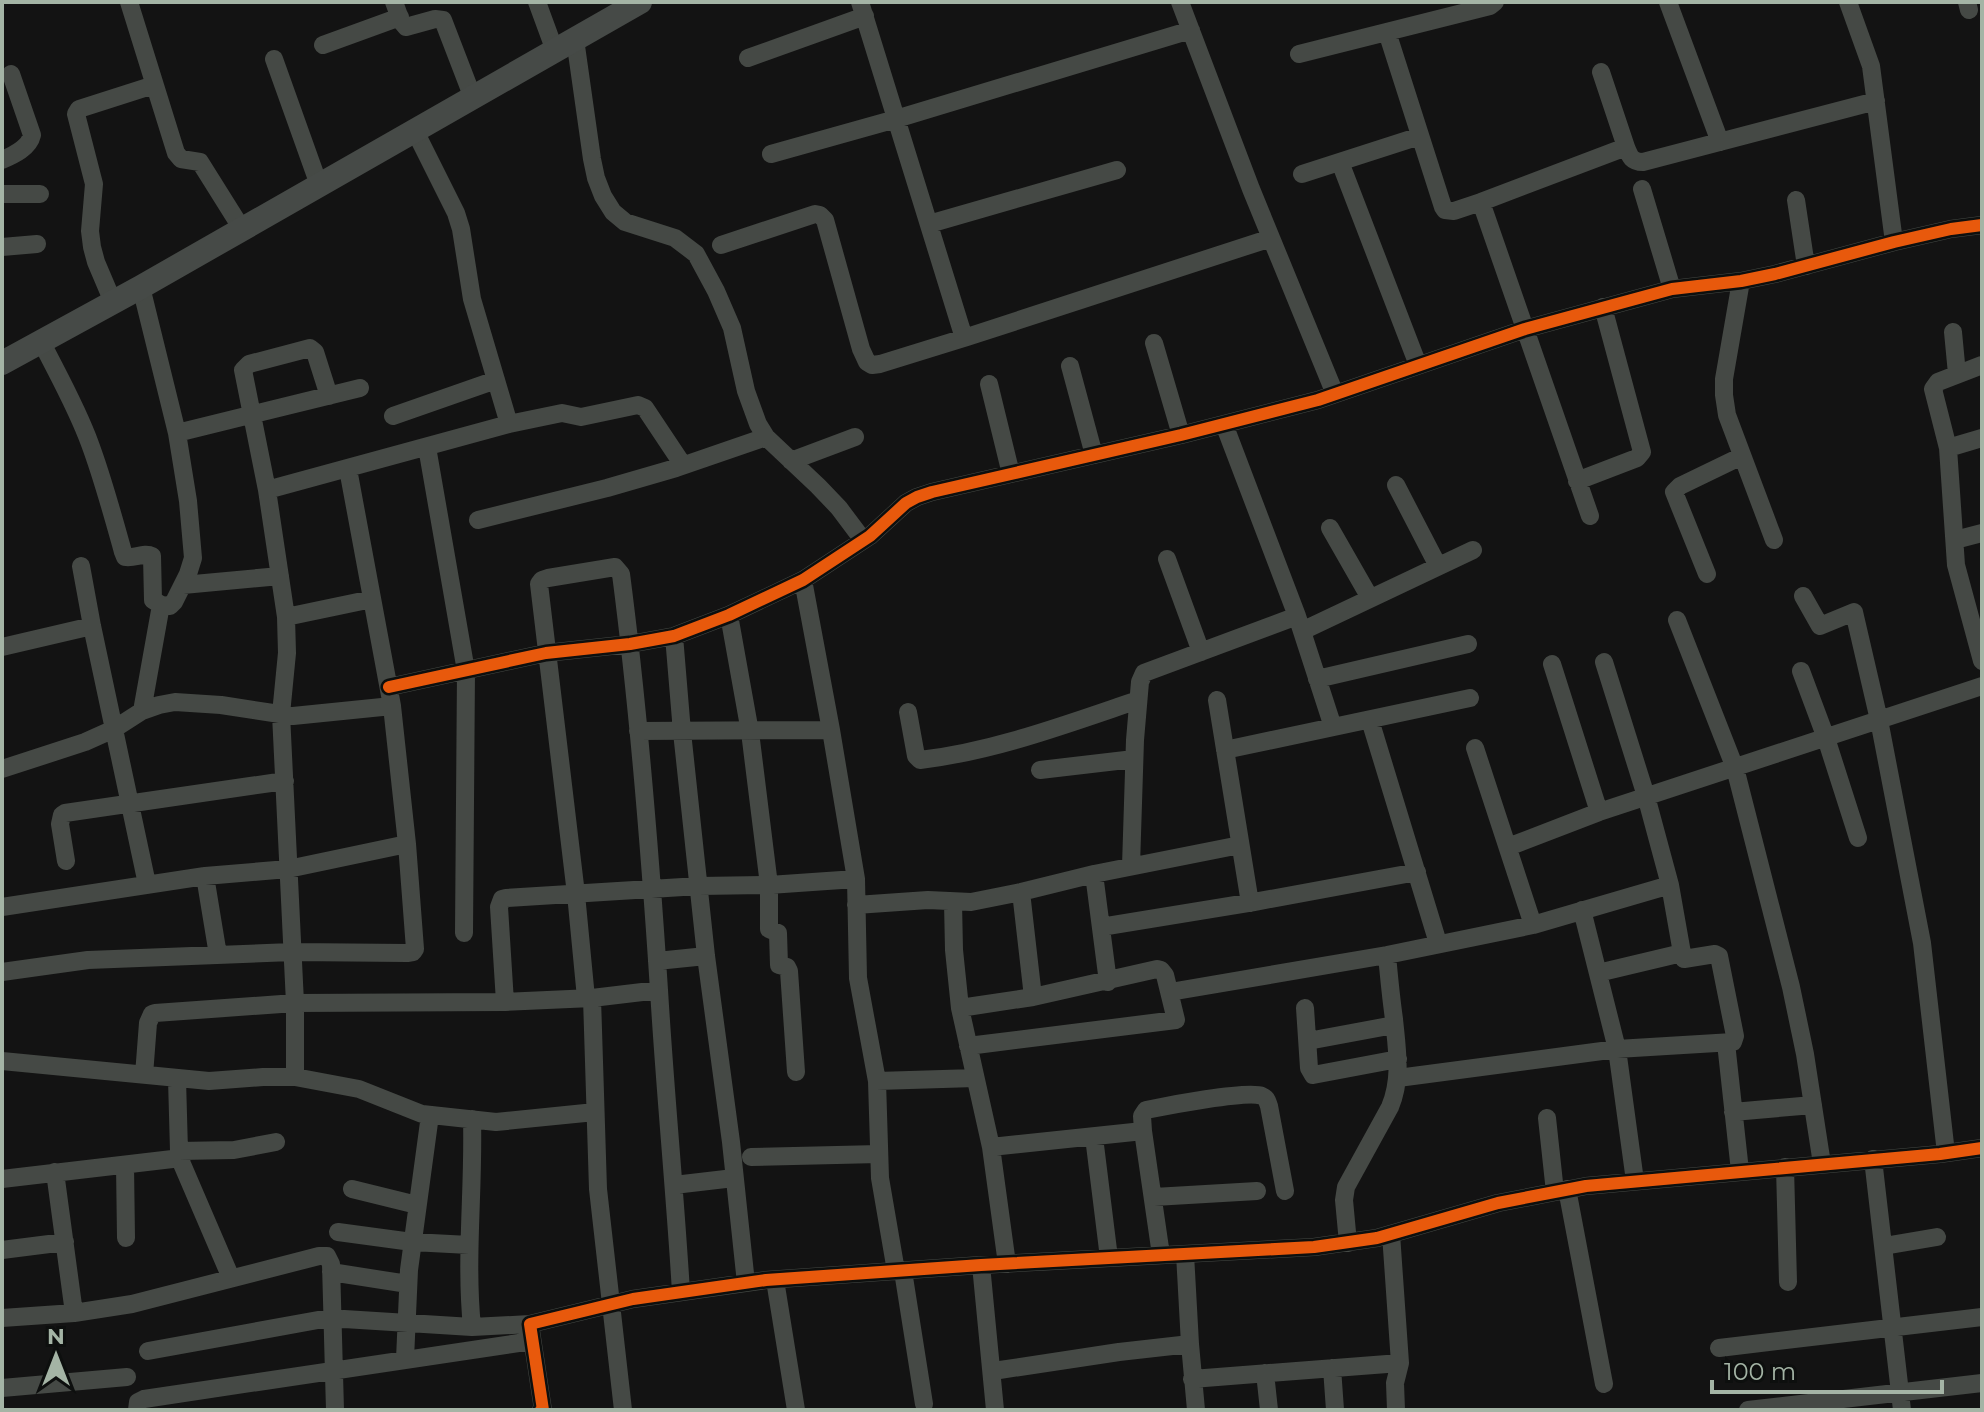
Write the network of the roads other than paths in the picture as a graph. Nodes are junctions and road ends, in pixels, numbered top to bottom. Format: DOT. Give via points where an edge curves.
graph roads {
  1 [pos="129,2"];
  2 [pos="537,2"];
  3 [pos="639,2"];
  4 [pos="1180,2"];
  5 [pos="1495,2"];
  6 [pos="1668,2"];
  7 [pos="1848,2"];
  8 [pos="862,9"];
  9 [pos="397,10"];
  10 [pos="1191,30"];
  11 [pos="1387,32"];
  12 [pos="323,45"];
  13 [pos="565,45"];
  14 [pos="1299,54"];
  15 [pos="748,58"];
  16 [pos="274,59"];
  17 [pos="1601,72"];
  18 [pos="11,74"];
  19 [pos="154,85"];
  20 [pos="473,98"];
  21 [pos="1876,101"];
  22 [pos="896,119"];
  23 [pos="415,131"];
  24 [pos="1420,136"];
  25 [pos="1720,142"];
  26 [pos="1626,147"];
  27 [pos="771,154"];
  28 [pos="2,160"];
  29 [pos="1340,162"];
  30 [pos="1117,170"];
  31 [pos="1302,174"];
  32 [pos="319,185"];
  33 [pos="1642,189"];
  34 [pos="2,194"];
  35 [pos="40,194"];
  36 [pos="1796,200"];
  37 [pos="1481,202"];
  38 [pos="929,224"];
  39 [pos="1982,225"];
  40 [pos="242,229"];
  41 [pos="1271,238"];
  42 [pos="1894,242"];
  43 [pos="37,244"];
  44 [pos="721,245"];
  45 [pos="2,247"];
  46 [pos="1806,266"];
  47 [pos="1741,281"];
  48 [pos="141,287"];
  49 [pos="1672,289"];
  50 [pos="113,302"];
  51 [pos="1603,307"];
  52 [pos="1525,329"];
  53 [pos="1953,332"];
  54 [pos="964,338"];
  55 [pos="41,341"];
  56 [pos="1154,343"];
  57 [pos="3,359"];
  58 [pos="1418,365"];
  59 [pos="1982,365"];
  60 [pos="1070,366"];
  61 [pos="1957,374"];
  62 [pos="496,380"];
  63 [pos="989,384"];
  64 [pos="360,388"];
  65 [pos="1335,394"];
  66 [pos="329,396"];
  67 [pos="253,415"];
  68 [pos="393,416"];
  69 [pos="509,424"];
  70 [pos="1224,424"];
  71 [pos="177,433"];
  72 [pos="1181,435"];
  73 [pos="766,437"];
  74 [pos="855,437"];
  75 [pos="1982,438"];
  76 [pos="427,447"];
  77 [pos="1948,448"];
  78 [pos="1094,455"];
  79 [pos="1742,456"];
  80 [pos="791,461"];
  81 [pos="683,465"];
  82 [pos="348,469"];
  83 [pos="1011,474"];
  84 [pos="1577,481"];
  85 [pos="1396,485"];
  86 [pos="267,490"];
  87 [pos="1590,516"];
  88 [pos="478,520"];
  89 [pos="1330,528"];
  90 [pos="1982,533"];
  91 [pos="863,540"];
  92 [pos="1774,540"];
  93 [pos="1955,540"];
  94 [pos="1473,550"];
  95 [pos="1167,559"];
  96 [pos="81,566"];
  97 [pos="1438,566"];
  98 [pos="1707,574"];
  99 [pos="280,576"];
  100 [pos="803,580"];
  101 [pos="183,585"];
  102 [pos="1803,596"];
  103 [pos="1370,598"];
  104 [pos="372,599"];
  105 [pos="161,605"];
  106 [pos="729,615"];
  107 [pos="286,617"];
  108 [pos="1677,620"];
  109 [pos="1299,623"];
  110 [pos="92,626"];
  111 [pos="674,636"];
  112 [pos="630,644"];
  113 [pos="1468,644"];
  114 [pos="2,647"];
  115 [pos="1201,652"];
  116 [pos="546,653"];
  117 [pos="1982,661"];
  118 [pos="1604,662"];
  119 [pos="1552,664"];
  120 [pos="466,671"];
  121 [pos="1801,671"];
  122 [pos="1317,679"];
  123 [pos="1982,686"];
  124 [pos="390,697"];
  125 [pos="1470,698"];
  126 [pos="1138,700"];
  127 [pos="1217,700"];
  128 [pos="142,711"];
  129 [pos="908,712"];
  130 [pos="281,714"];
  131 [pos="1370,720"];
  132 [pos="1879,720"];
  133 [pos="1333,727"];
  134 [pos="114,729"];
  135 [pos="831,730"];
  136 [pos="638,731"];
  137 [pos="682,732"];
  138 [pos="750,732"];
  139 [pos="1826,738"];
  140 [pos="1475,748"];
  141 [pos="1225,750"];
  142 [pos="1134,759"];
  143 [pos="1735,768"];
  144 [pos="2,769"];
  145 [pos="1040,770"];
  146 [pos="285,781"];
  147 [pos="1646,796"];
  148 [pos="131,804"];
  149 [pos="1599,812"];
  150 [pos="1858,838"];
  151 [pos="407,844"];
  152 [pos="1240,845"];
  153 [pos="1508,847"];
  154 [pos="66,861"];
  155 [pos="1131,866"];
  156 [pos="288,869"];
  157 [pos="1417,872"];
  158 [pos="1094,874"];
  159 [pos="205,876"];
  160 [pos="856,879"];
  161 [pos="147,884"];
  162 [pos="769,885"];
  163 [pos="1670,885"];
  164 [pos="699,886"];
  165 [pos="652,889"];
  166 [pos="1021,892"];
  167 [pos="576,894"];
  168 [pos="953,902"];
  169 [pos="1250,903"];
  170 [pos="856,905"];
  171 [pos="2,907"];
  172 [pos="1582,910"];
  173 [pos="1533,925"];
  174 [pos="1101,927"];
  175 [pos="464,933"];
  176 [pos="1438,943"];
  177 [pos="292,952"];
  178 [pos="1682,953"];
  179 [pos="218,955"];
  180 [pos="1387,955"];
  181 [pos="706,956"];
  182 [pos="657,961"];
  183 [pos="2,972"];
  184 [pos="1598,973"];
  185 [pos="1108,982"];
  186 [pos="659,990"];
  187 [pos="1170,992"];
  188 [pos="1033,997"];
  189 [pos="589,998"];
  190 [pos="505,1002"];
  191 [pos="295,1003"];
  192 [pos="960,1008"];
  193 [pos="1305,1008"];
  194 [pos="1394,1025"];
  195 [pos="1308,1041"];
  196 [pos="1726,1043"];
  197 [pos="968,1046"];
  198 [pos="1617,1049"];
  199 [pos="2,1061"];
  200 [pos="1398,1068"];
  201 [pos="796,1072"];
  202 [pos="144,1075"];
  203 [pos="295,1077"];
  204 [pos="975,1078"];
  205 [pos="177,1079"];
  206 [pos="877,1081"];
  207 [pos="1813,1105"];
  208 [pos="595,1112"];
  209 [pos="1733,1112"];
  210 [pos="430,1115"];
  211 [pos="1547,1118"];
  212 [pos="472,1119"];
  213 [pos="1143,1131"];
  214 [pos="1094,1137"];
  215 [pos="276,1142"];
  216 [pos="991,1147"];
  217 [pos="1982,1148"];
  218 [pos="1946,1153"];
  219 [pos="879,1154"];
  220 [pos="180,1155"];
  221 [pos="751,1157"];
  222 [pos="1873,1159"];
  223 [pos="1822,1164"];
  224 [pos="125,1165"];
  225 [pos="1785,1167"];
  226 [pos="1740,1171"];
  227 [pos="55,1172"];
  228 [pos="734,1178"];
  229 [pos="2,1179"];
  230 [pos="1635,1181"];
  231 [pos="674,1185"];
  232 [pos="352,1189"];
  233 [pos="1561,1190"];
  234 [pos="1257,1191"];
  235 [pos="1285,1191"];
  236 [pos="1154,1197"];
  237 [pos="417,1205"];
  238 [pos="338,1232"];
  239 [pos="1391,1234"];
  240 [pos="1937,1237"];
  241 [pos="126,1238"];
  242 [pos="65,1242"];
  243 [pos="412,1242"];
  244 [pos="1348,1243"];
  245 [pos="469,1245"];
  246 [pos="1884,1246"];
  247 [pos="2,1250"];
  248 [pos="1185,1254"];
  249 [pos="1161,1255"];
  250 [pos="1109,1258"];
  251 [pos="1007,1264"];
  252 [pos="981,1265"];
  253 [pos="900,1271"];
  254 [pos="331,1272"];
  255 [pos="231,1278"];
  256 [pos="775,1280"];
  257 [pos="1788,1282"];
  258 [pos="746,1283"];
  259 [pos="408,1284"];
  260 [pos="681,1292"];
  261 [pos="613,1304"];
  262 [pos="74,1313"];
  263 [pos="1982,1317"];
  264 [pos="2,1318"];
  265 [pos="332,1319"];
  266 [pos="406,1324"];
  267 [pos="472,1327"];
  268 [pos="1893,1327"];
  269 [pos="531,1333"];
  270 [pos="1190,1344"];
  271 [pos="1719,1348"];
  272 [pos="148,1351"];
  273 [pos="405,1359"];
  274 [pos="1400,1363"];
  275 [pos="1332,1368"];
  276 [pos="333,1370"];
  277 [pos="993,1371"];
  278 [pos="1265,1373"];
  279 [pos="127,1377"];
  280 [pos="1192,1379"];
  281 [pos="1982,1383"];
  282 [pos="1604,1384"];
  283 [pos="2,1388"];
  284 [pos="1901,1401"];
  285 [pos="924,1404"];
  286 [pos="137,1410"];
  287 [pos="335,1410"];
  288 [pos="542,1410"];
  289 [pos="623,1410"];
  290 [pos="796,1410"];
  291 [pos="995,1410"];
  292 [pos="1196,1410"];
  293 [pos="1269,1410"];
  294 [pos="1335,1410"];
  295 [pos="1396,1410"];
  296 [pos="1748,1410"];
  1 -- 19 [label="street"];
  2 -- 13 [label="street"];
  3 -- 13 [label="main road"];
  4 -- 10 [label="street"];
  5 -- 11 [label="street"];
  6 -- 25 [label="street"];
  7 -- 21 [label="street" via="1871,66"];
  8 -- 15 [label="street"];
  8 -- 22 [label="street"];
  9 -- 12 [label="street"];
  9 -- 20 [label="street" via="406,27 443,20"];
  10 -- 22 [label="street"];
  10 -- 41 [label="street"];
  11 -- 14 [label="street"];
  11 -- 24 [label="street"];
  13 -- 20 [label="main road"];
  13 -- 73 [label="street" via="603,196 625,222 675,238 696,254 732,328 752,411"];
  16 -- 32 [label="street"];
  17 -- 26 [label="street"];
  18 -- 28 [label="street" via="32,135 29,143"];
  19 -- 40 [label="street" via="176,153 200,162"];
  19 -- 50 [label="street" via="76,114 94,184 92,247"];
  20 -- 23 [label="main road"];
  21 -- 25 [label="street"];
  21 -- 42 [label="street"];
  22 -- 27 [label="street"];
  22 -- 38 [label="street"];
  23 -- 32 [label="main road"];
  23 -- 62 [label="street" via="456,213 472,299"];
  24 -- 29 [label="street"];
  24 -- 37 [label="street" via="1445,210"];
  25 -- 26 [label="street" via="1643,162 1631,159"];
  26 -- 37 [label="street"];
  29 -- 31 [label="street"];
  29 -- 58 [label="street"];
  30 -- 38 [label="street"];
  32 -- 40 [label="main road"];
  33 -- 49 [label="street"];
  34 -- 35 [label="street"];
  36 -- 46 [label="street"];
  37 -- 52 [label="street"];
  38 -- 54 [label="street"];
  39 -- 42 [label="street"];
  40 -- 48 [label="main road"];
  41 -- 54 [label="street"];
  41 -- 65 [label="street"];
  42 -- 46 [label="street"];
  43 -- 45 [label="street"];
  44 -- 54 [label="street" via="820,215 867,362 880,364"];
  46 -- 47 [label="street"];
  47 -- 49 [label="street"];
  47 -- 79 [label="street" via="1724,395"];
  48 -- 50 [label="main road"];
  48 -- 71 [label="street"];
  49 -- 51 [label="street"];
  50 -- 55 [label="main road"];
  51 -- 52 [label="street"];
  51 -- 84 [label="street" via="1642,452"];
  52 -- 58 [label="street"];
  52 -- 84 [label="street"];
  53 -- 61 [label="street"];
  55 -- 57 [label="main road"];
  55 -- 105 [label="street" via="89,440 125,557 152,556 153,600"];
  56 -- 72 [label="street"];
  58 -- 65 [label="street"];
  59 -- 61 [label="street"];
  60 -- 78 [label="street"];
  61 -- 77 [label="street" via="1933,389"];
  62 -- 68 [label="street"];
  62 -- 69 [label="street"];
  63 -- 83 [label="street"];
  64 -- 66 [label="street"];
  65 -- 70 [label="street"];
  66 -- 67 [label="street"];
  66 -- 67 [label="street" via="315,352 307,348 245,366"];
  67 -- 71 [label="street"];
  67 -- 86 [label="street"];
  69 -- 76 [label="street"];
  69 -- 81 [label="street" via="642,406"];
  70 -- 72 [label="street"];
  70 -- 109 [label="street"];
  71 -- 101 [label="street" via="193,551"];
  72 -- 78 [label="street"];
  73 -- 80 [label="street"];
  73 -- 81 [label="street"];
  74 -- 80 [label="street"];
  75 -- 77 [label="street"];
  76 -- 82 [label="street"];
  76 -- 120 [label="street"];
  77 -- 93 [label="street"];
  78 -- 83 [label="street"];
  79 -- 92 [label="street"];
  79 -- 98 [label="street" via="1674,492"];
  80 -- 91 [label="street"];
  81 -- 88 [label="street"];
  82 -- 86 [label="street"];
  82 -- 104 [label="street"];
  83 -- 91 [label="street" via="917,497"];
  84 -- 87 [label="street"];
  85 -- 97 [label="street"];
  86 -- 99 [label="street"];
  89 -- 103 [label="street"];
  90 -- 93 [label="street"];
  91 -- 100 [label="street"];
  93 -- 117 [label="street" via="1956,565"];
  94 -- 97 [label="street"];
  95 -- 115 [label="street"];
  96 -- 110 [label="street"];
  97 -- 103 [label="street"];
  99 -- 101 [label="street"];
  99 -- 107 [label="street"];
  100 -- 106 [label="street"];
  100 -- 135 [label="street"];
  101 -- 105 [label="street" via="171,605"];
  102 -- 132 [label="street" via="1820,626 1854,612"];
  103 -- 109 [label="street"];
  104 -- 107 [label="street"];
  104 -- 124 [label="street"];
  105 -- 128 [label="street"];
  106 -- 111 [label="street"];
  106 -- 138 [label="street"];
  107 -- 130 [label="street"];
  108 -- 143 [label="street"];
  109 -- 115 [label="street"];
  109 -- 122 [label="street"];
  110 -- 114 [label="street"];
  110 -- 134 [label="street"];
  111 -- 112 [label="street"];
  111 -- 137 [label="street"];
  112 -- 116 [label="street"];
  112 -- 116 [label="street" via="621,574 610,567 539,584"];
  112 -- 136 [label="street"];
  113 -- 122 [label="street"];
  115 -- 126 [label="street" via="1144,673"];
  116 -- 120 [label="street"];
  116 -- 167 [label="street"];
  118 -- 147 [label="street"];
  119 -- 149 [label="street"];
  120 -- 124 [label="street"];
  120 -- 175 [label="street"];
  121 -- 139 [label="street"];
  122 -- 133 [label="street"];
  123 -- 132 [label="street"];
  124 -- 130 [label="street"];
  124 -- 151 [label="street"];
  125 -- 131 [label="street"];
  126 -- 129 [label="street" via="1042,732 920,760"];
  126 -- 142 [label="street"];
  127 -- 141 [label="street"];
  128 -- 130 [label="street" via="188,702"];
  128 -- 134 [label="street"];
  130 -- 146 [label="street"];
  131 -- 133 [label="street"];
  131 -- 157 [label="street"];
  132 -- 139 [label="street"];
  132 -- 218 [label="street" via="1922,943"];
  133 -- 141 [label="street"];
  134 -- 144 [label="street"];
  134 -- 148 [label="street"];
  135 -- 138 [label="street"];
  135 -- 160 [label="street"];
  136 -- 137 [label="street"];
  136 -- 165 [label="street"];
  137 -- 138 [label="street"];
  137 -- 164 [label="street"];
  138 -- 162 [label="street"];
  139 -- 143 [label="street"];
  139 -- 150 [label="street"];
  140 -- 153 [label="street"];
  141 -- 152 [label="street"];
  142 -- 145 [label="street"];
  142 -- 155 [label="street"];
  143 -- 147 [label="street"];
  143 -- 207 [label="street" via="1791,987"];
  146 -- 148 [label="street"];
  146 -- 156 [label="street"];
  147 -- 149 [label="street"];
  147 -- 163 [label="street"];
  148 -- 154 [label="street" via="62,815"];
  148 -- 161 [label="street"];
  149 -- 153 [label="street"];
  151 -- 156 [label="street"];
  151 -- 177 [label="street" via="413,952"];
  152 -- 155 [label="street"];
  152 -- 169 [label="street"];
  153 -- 173 [label="street"];
  155 -- 158 [label="street"];
  156 -- 159 [label="street"];
  156 -- 177 [label="street"];
  157 -- 169 [label="street"];
  157 -- 176 [label="street"];
  158 -- 166 [label="street"];
  158 -- 174 [label="street"];
  159 -- 161 [label="street"];
  159 -- 179 [label="street"];
  160 -- 162 [label="street"];
  160 -- 170 [label="street"];
  161 -- 171 [label="street"];
  162 -- 164 [label="street"];
  162 -- 201 [label="street" via="769,929 777,932 779,965 789,971"];
  163 -- 172 [label="street"];
  163 -- 178 [label="street"];
  164 -- 165 [label="street"];
  164 -- 181 [label="street"];
  165 -- 167 [label="street"];
  165 -- 182 [label="street"];
  166 -- 168 [label="street"];
  166 -- 188 [label="street"];
  167 -- 189 [label="street"];
  167 -- 190 [label="street" via="500,902"];
  168 -- 170 [label="street"];
  168 -- 192 [label="street"];
  169 -- 174 [label="street"];
  170 -- 206 [label="street" via="858,978"];
  172 -- 173 [label="street"];
  172 -- 184 [label="street"];
  173 -- 176 [label="street"];
  174 -- 185 [label="street"];
  176 -- 180 [label="street"];
  177 -- 179 [label="street"];
  177 -- 191 [label="street"];
  178 -- 184 [label="street"];
  178 -- 196 [label="street" via="1684,959 1719,956 1735,1039"];
  179 -- 183 [label="street" via="88,960"];
  180 -- 187 [label="street"];
  180 -- 194 [label="street"];
  181 -- 182 [label="street"];
  181 -- 228 [label="street"];
  182 -- 186 [label="street"];
  184 -- 198 [label="street"];
  185 -- 187 [label="street" via="1161,970"];
  185 -- 188 [label="street"];
  186 -- 189 [label="street"];
  186 -- 231 [label="street"];
  187 -- 197 [label="street" via="1176,1020"];
  188 -- 192 [label="street"];
  189 -- 190 [label="street"];
  189 -- 208 [label="street"];
  190 -- 191 [label="street"];
  191 -- 202 [label="street" via="152,1014"];
  191 -- 203 [label="street"];
  192 -- 197 [label="street"];
  193 -- 195 [label="street"];
  194 -- 195 [label="street"];
  194 -- 200 [label="street"];
  195 -- 200 [label="street" via="1313,1075"];
  196 -- 198 [label="street"];
  196 -- 209 [label="street"];
  197 -- 204 [label="street"];
  198 -- 200 [label="street"];
  198 -- 230 [label="street"];
  199 -- 202 [label="street"];
  200 -- 244 [label="street" via="1390,1107 1346,1187"];
  202 -- 205 [label="street"];
  203 -- 205 [label="street"];
  203 -- 210 [label="street" via="359,1089"];
  204 -- 206 [label="street"];
  204 -- 216 [label="street"];
  205 -- 220 [label="street"];
  206 -- 219 [label="street"];
  207 -- 209 [label="street"];
  207 -- 223 [label="street"];
  208 -- 212 [label="street" via="496,1122"];
  208 -- 261 [label="street" via="601,1223"];
  209 -- 226 [label="street"];
  210 -- 212 [label="street"];
  210 -- 237 [label="street"];
  211 -- 233 [label="street"];
  212 -- 245 [label="street"];
  213 -- 214 [label="street"];
  213 -- 235 [label="street" via="1146,1110 1263,1096"];
  213 -- 236 [label="street"];
  214 -- 216 [label="street"];
  214 -- 250 [label="street"];
  215 -- 220 [label="street"];
  216 -- 251 [label="street"];
  217 -- 218 [label="street"];
  218 -- 222 [label="street"];
  219 -- 221 [label="street"];
  219 -- 253 [label="street" via="882,1197"];
  220 -- 224 [label="street"];
  220 -- 255 [label="street"];
  222 -- 223 [label="street"];
  222 -- 246 [label="street"];
  223 -- 225 [label="street"];
  224 -- 227 [label="street"];
  224 -- 241 [label="street"];
  225 -- 226 [label="street"];
  225 -- 257 [label="street"];
  226 -- 230 [label="street"];
  227 -- 229 [label="street"];
  227 -- 242 [label="street"];
  228 -- 231 [label="street"];
  228 -- 258 [label="street"];
  230 -- 233 [label="street"];
  231 -- 260 [label="street"];
  232 -- 237 [label="street"];
  233 -- 239 [label="street"];
  233 -- 282 [label="street"];
  234 -- 236 [label="street"];
  236 -- 249 [label="street"];
  237 -- 243 [label="street"];
  238 -- 243 [label="street"];
  239 -- 244 [label="street"];
  239 -- 274 [label="street"];
  240 -- 246 [label="street"];
  242 -- 247 [label="street"];
  242 -- 262 [label="street"];
  243 -- 245 [label="street"];
  243 -- 259 [label="street"];
  244 -- 248 [label="street"];
  245 -- 267 [label="street"];
  246 -- 268 [label="street"];
  248 -- 249 [label="street"];
  248 -- 270 [label="street"];
  249 -- 250 [label="street"];
  250 -- 251 [label="street"];
  251 -- 252 [label="street"];
  252 -- 253 [label="street"];
  252 -- 277 [label="street"];
  253 -- 256 [label="street"];
  253 -- 285 [label="street"];
  254 -- 255 [label="street" via="330,1259 324,1255"];
  254 -- 259 [label="street"];
  254 -- 265 [label="street"];
  255 -- 262 [label="street"];
  256 -- 258 [label="street"];
  256 -- 290 [label="street"];
  258 -- 260 [label="street"];
  259 -- 266 [label="street"];
  260 -- 261 [label="street"];
  261 -- 269 [label="street"];
  261 -- 289 [label="street"];
  262 -- 264 [label="street"];
  263 -- 268 [label="street"];
  265 -- 266 [label="street"];
  265 -- 272 [label="street"];
  265 -- 276 [label="street"];
  266 -- 267 [label="street"];
  266 -- 273 [label="street"];
  267 -- 269 [label="street"];
  268 -- 271 [label="street"];
  268 -- 284 [label="street"];
  269 -- 273 [label="street"];
  269 -- 288 [label="street"];
  270 -- 277 [label="street"];
  270 -- 280 [label="street"];
  273 -- 276 [label="street"];
  274 -- 275 [label="street"];
  274 -- 295 [label="street"];
  275 -- 278 [label="street"];
  275 -- 294 [label="street"];
  276 -- 286 [label="street" via="144,1399"];
  276 -- 287 [label="street"];
  277 -- 291 [label="street"];
  278 -- 280 [label="street"];
  278 -- 293 [label="street"];
  279 -- 283 [label="street"];
  280 -- 292 [label="street"];
  281 -- 284 [label="street"];
  284 -- 296 [label="street"];
}
